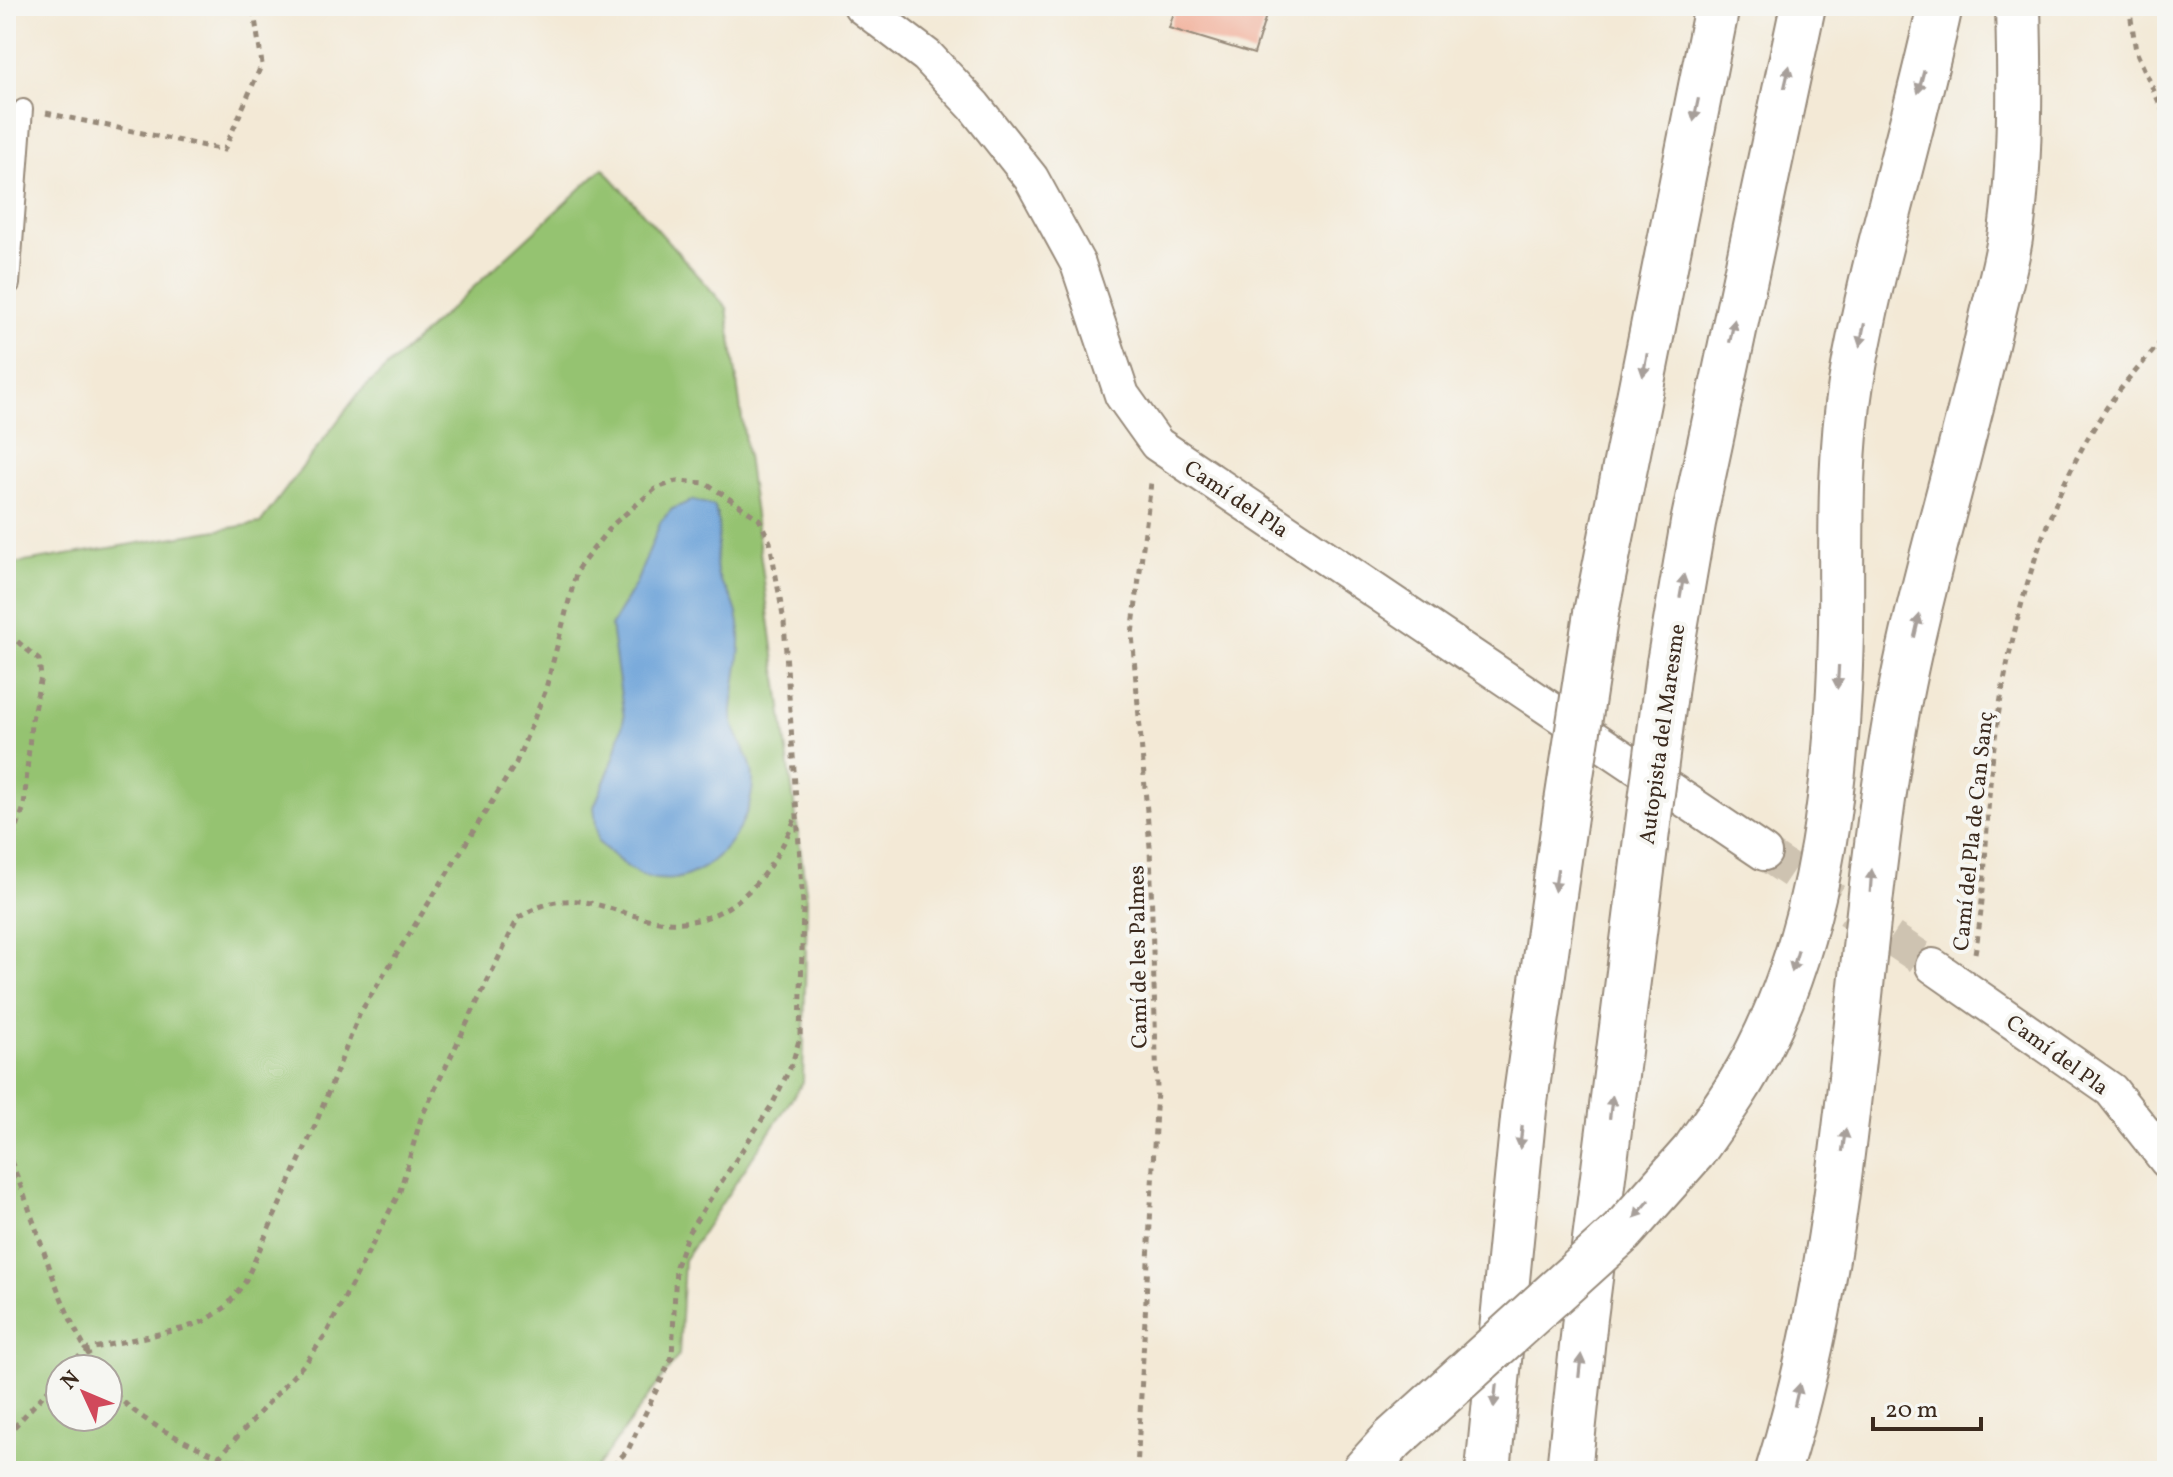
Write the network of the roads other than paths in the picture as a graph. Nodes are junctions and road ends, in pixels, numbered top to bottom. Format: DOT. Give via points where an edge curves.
graph roads {
  1 [pos="861,6"];
  2 [pos="1717,6"];
  3 [pos="1803,6"];
  4 [pos="1940,6"];
  5 [pos="2018,6"];
  6 [pos="23,109"];
  7 [pos="6,285"];
  8 [pos="1764,853"];
  9 [pos="1933,966"];
  10 [pos="2167,1161"];
  11 [pos="1364,1471"];
  12 [pos="1488,1471"];
  13 [pos="1569,1471"];
  14 [pos="1778,1471"];
  1 -- 8 [label="street, Camí del Pla" via="927,56 1031,178 1078,264 1122,395 1157,444"];
  2 -- 12 [label="highway, one-way, bridge" via="1596,613 1524,1109"];
  13 -- 3 [label="highway, Autopista del Maresme, one-way, bridge" via="1669,663 1693,523"];
  4 -- 11 [label="highway, one-way, bridge" via="1887,211 1851,384 1831,806 1789,982 1760,1049 1694,1151 1622,1232"];
  14 -- 5 [label="highway, one-way" via="1825,1270 1892,735 2010,237 2020,70"];
  6 -- 7 [label="lane"];
  9 -- 10 [label="street, Camí del Pla" via="2111,1090"];
}
